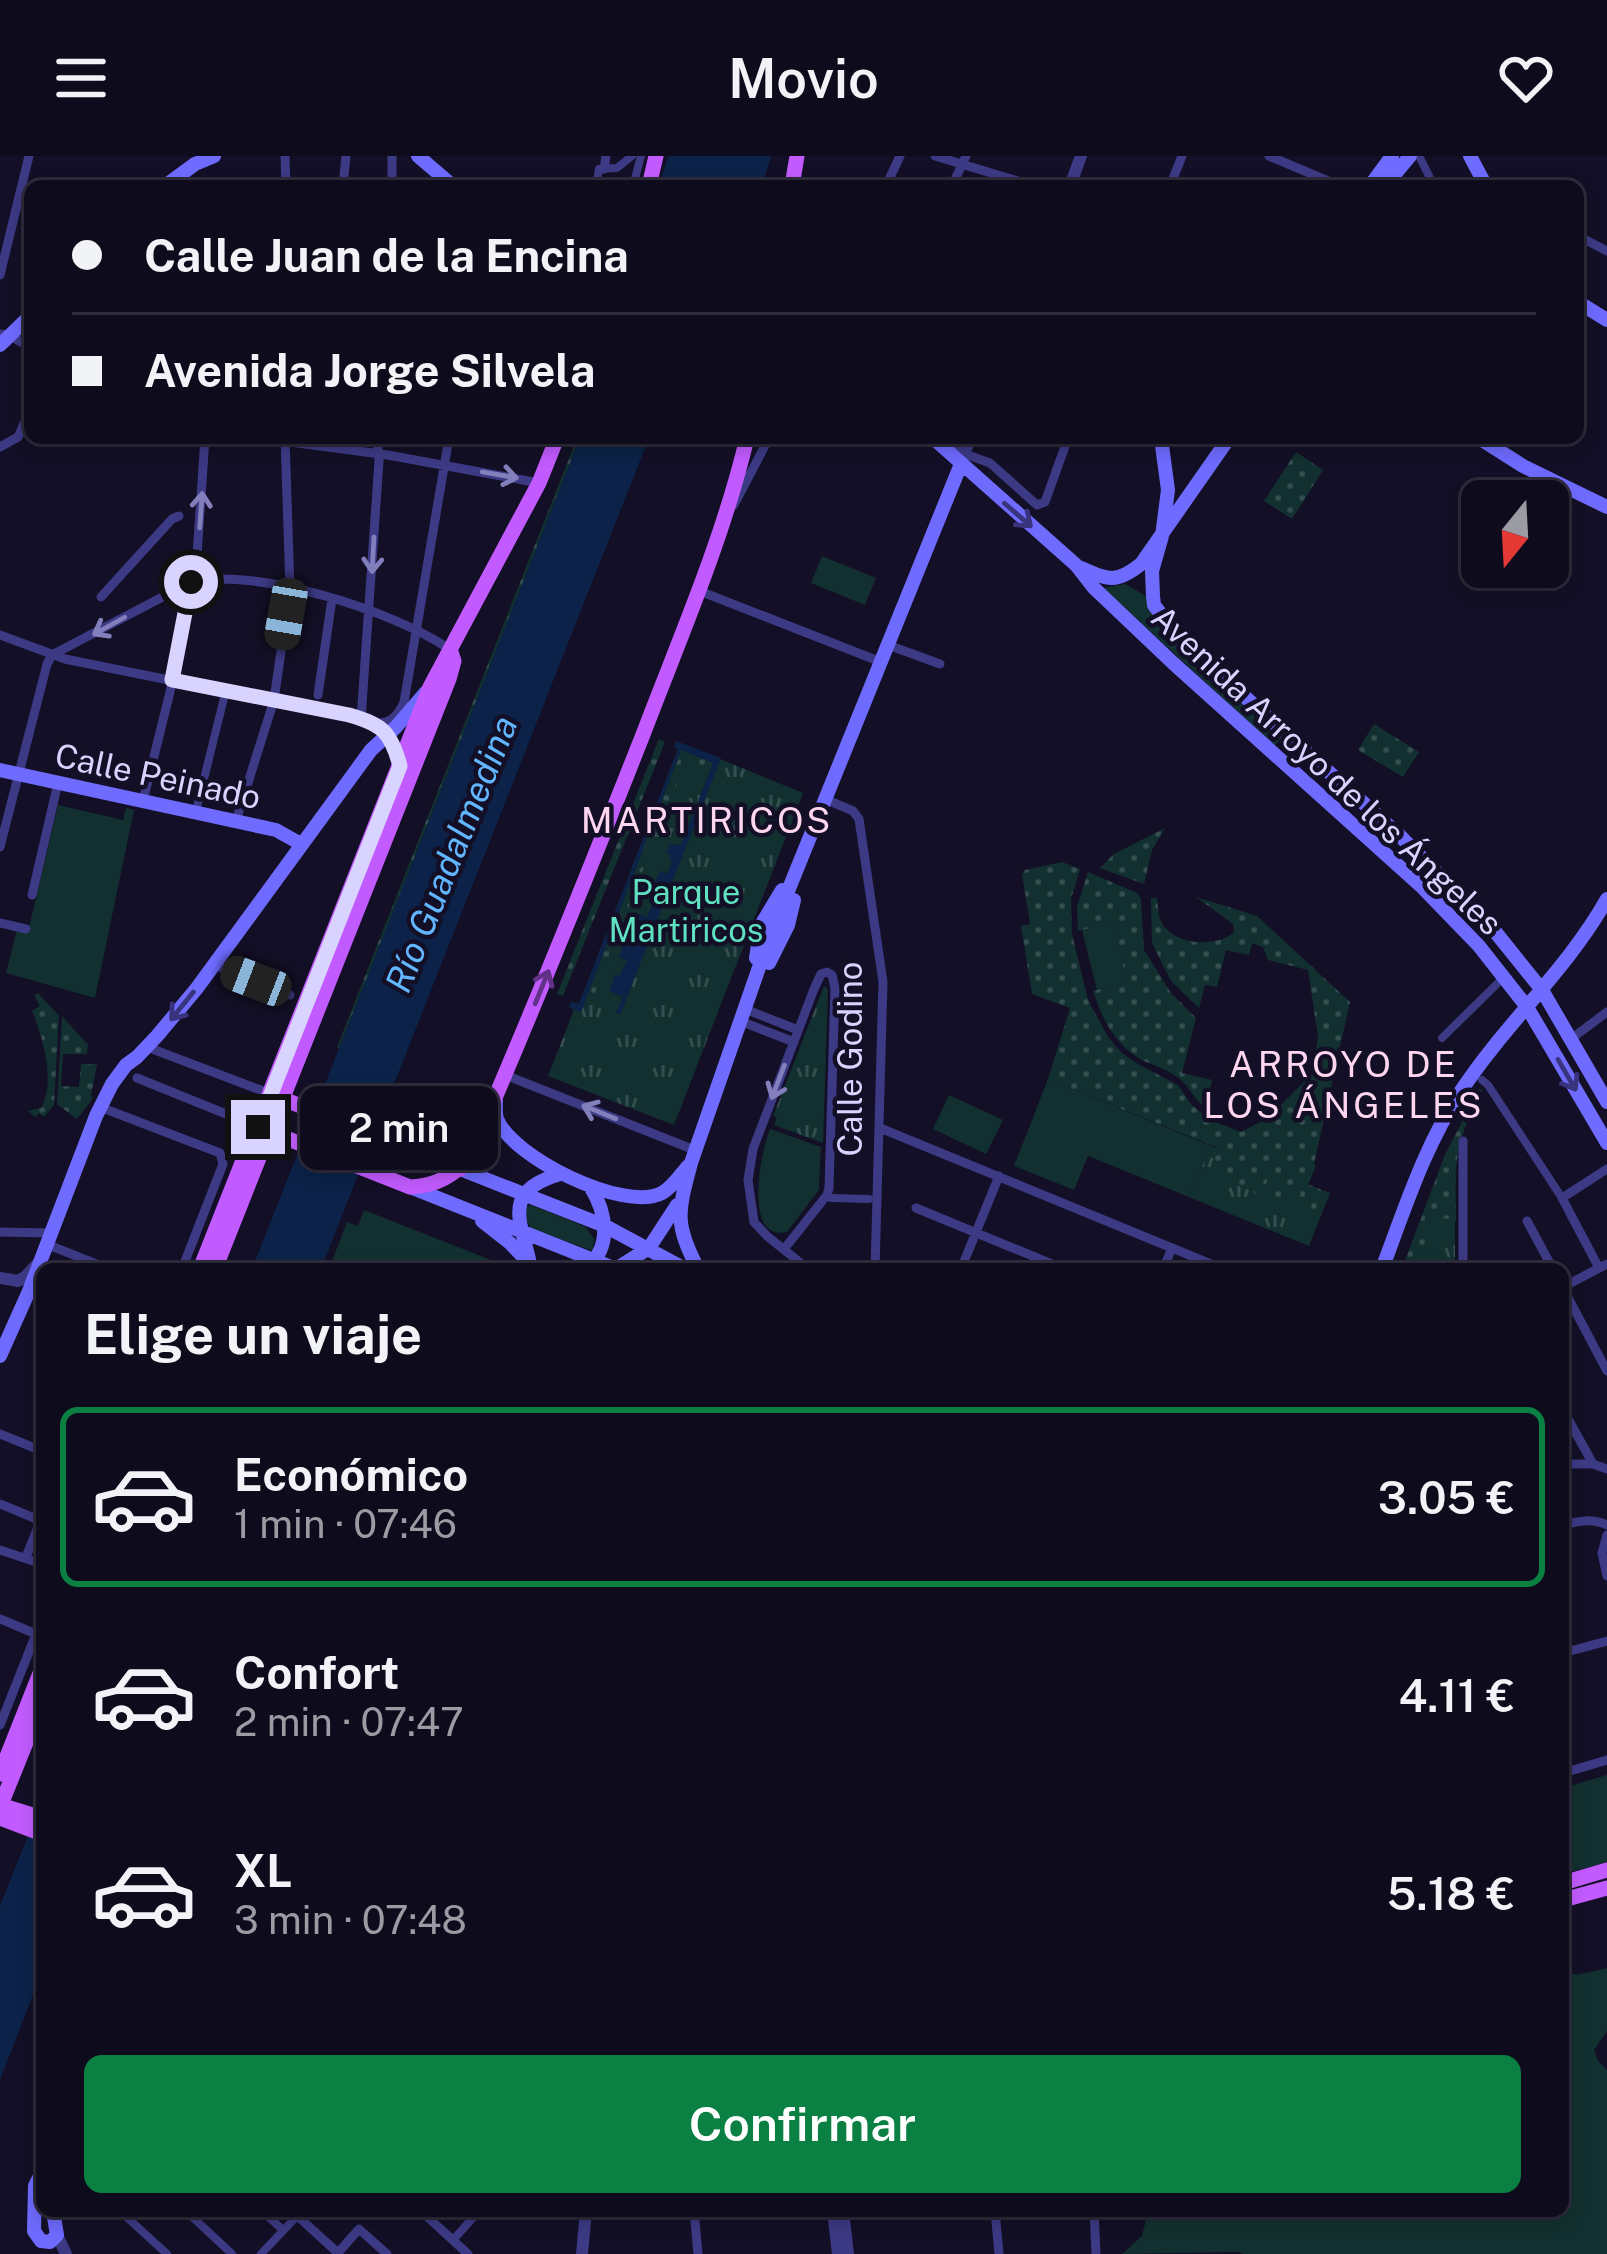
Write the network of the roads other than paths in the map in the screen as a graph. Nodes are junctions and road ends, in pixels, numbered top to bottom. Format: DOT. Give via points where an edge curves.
graph roads {
  1 [pos="29,156"];
  2 [pos="214,156"];
  3 [pos="418,156"];
  4 [pos="606,156"];
  5 [pos="637,156"];
  6 [pos="935,156"];
  7 [pos="1269,156"];
  8 [pos="1415,156"];
  9 [pos="964,160"];
  10 [pos="604,169"];
  11 [pos="182,179"];
  12 [pos="446,180"];
  13 [pos="597,180"];
  14 [pos="1018,180"];
  15 [pos="1326,180"];
  16 [pos="1391,180"];
  17 [pos="0,275"];
  18 [pos="24,425"];
  19 [pos="205,444"];
  20 [pos="285,444"];
  21 [pos="316,444"];
  22 [pos="377,444"];
  23 [pos="448,444"];
  24 [pos="554,444"];
  25 [pos="745,444"];
  26 [pos="767,444"];
  27 [pos="1066,444"];
  28 [pos="1162,444"];
  29 [pos="1220,444"];
  30 [pos="1488,444"];
  31 [pos="0,447"];
  32 [pos="965,451"];
  33 [pos="378,454"];
  34 [pos="445,465"];
  35 [pos="539,484"];
  36 [pos="1607,507"];
  37 [pos="179,516"];
  38 [pos="721,532"];
  39 [pos="1162,536"];
  40 [pos="1076,566"];
  41 [pos="191,582"];
  42 [pos="290,589"];
  43 [pos="697,590"];
  44 [pos="101,597"];
  45 [pos="332,598"];
  46 [pos="370,609"];
  47 [pos="416,631"];
  48 [pos="0,635"];
  49 [pos="888,645"];
  50 [pos="449,649"];
  51 [pos="52,655"];
  52 [pos="940,664"];
  53 [pos="879,667"];
  54 [pos="172,680"];
  55 [pos="430,687"];
  56 [pos="226,690"];
  57 [pos="318,695"];
  58 [pos="274,700"];
  59 [pos="367,720"];
  60 [pos="388,734"];
  61 [pos="370,750"];
  62 [pos="400,766"];
  63 [pos="0,770"];
  64 [pos="18,774"];
  65 [pos="58,782"];
  66 [pos="825,799"];
  67 [pos="143,801"];
  68 [pos="196,812"];
  69 [pos="3,819"];
  70 [pos="236,821"];
  71 [pos="301,844"];
  72 [pos="0,847"];
  73 [pos="32,895"];
  74 [pos="1607,899"];
  75 [pos="1602,918"];
  76 [pos="0,923"];
  77 [pos="26,929"];
  78 [pos="214,964"];
  79 [pos="1504,976"];
  80 [pos="290,994"];
  81 [pos="1534,998"];
  82 [pos="1607,1012"];
  83 [pos="741,1018"];
  84 [pos="798,1030"];
  85 [pos="1442,1037"];
  86 [pos="1571,1039"];
  87 [pos="794,1042"];
  88 [pos="142,1052"];
  89 [pos="505,1075"];
  90 [pos="137,1078"];
  91 [pos="1482,1080"];
  92 [pos="496,1095"];
  93 [pos="277,1096"];
  94 [pos="104,1101"];
  95 [pos="1607,1102"];
  96 [pos="880,1128"];
  97 [pos="263,1130"];
  98 [pos="1463,1141"];
  99 [pos="1607,1143"];
  100 [pos="692,1156"];
  101 [pos="465,1163"];
  102 [pos="1607,1169"];
  103 [pos="560,1174"];
  104 [pos="999,1176"];
  105 [pos="590,1186"];
  106 [pos="410,1187"];
  107 [pos="526,1195"];
  108 [pos="682,1196"];
  109 [pos="831,1198"];
  110 [pos="1562,1198"];
  111 [pos="869,1199"];
  112 [pos="916,1208"];
  113 [pos="468,1210"];
  114 [pos="1527,1221"];
  115 [pos="605,1226"];
  116 [pos="520,1231"];
  117 [pos="0,1232"];
  118 [pos="976,1232"];
  119 [pos="48,1239"];
  120 [pos="649,1248"];
  121 [pos="785,1248"];
  122 [pos="1172,1248"];
  123 [pos="38,1263"];
  124 [pos="98,1263"];
  125 [pos="184,1263"];
  126 [pos="203,1263"];
  127 [pos="216,1263"];
  128 [pos="528,1263"];
  129 [pos="531,1263"];
  130 [pos="586,1263"];
  131 [pos="591,1263"];
  132 [pos="628,1263"];
  133 [pos="675,1263"];
  134 [pos="695,1263"];
  135 [pos="801,1263"];
  136 [pos="875,1263"];
  137 [pos="963,1263"];
  138 [pos="1050,1263"];
  139 [pos="1166,1263"];
  140 [pos="1208,1263"];
  141 [pos="1384,1263"];
  142 [pos="1463,1263"];
  143 [pos="1549,1263"];
  144 [pos="1603,1266"];
  145 [pos="0,1278"];
  146 [pos="1569,1285"];
  147 [pos="28,1292"];
  148 [pos="1569,1299"];
  149 [pos="0,1356"];
  150 [pos="1607,1371"];
  151 [pos="1569,1421"];
  152 [pos="0,1435"];
  153 [pos="36,1449"];
  154 [pos="1569,1461"];
  155 [pos="1593,1465"];
  156 [pos="1607,1469"];
  157 [pos="0,1504"];
  158 [pos="36,1519"];
  159 [pos="1569,1523"];
  160 [pos="1607,1525"];
  161 [pos="36,1534"];
  162 [pos="1607,1535"];
  163 [pos="0,1550"];
  164 [pos="26,1557"];
  165 [pos="36,1561"];
  166 [pos="1605,1562"];
  167 [pos="1607,1576"];
  168 [pos="0,1619"];
  169 [pos="36,1634"];
  170 [pos="1607,1641"];
  171 [pos="1569,1651"];
  172 [pos="36,1683"];
  173 [pos="6,1693"];
  174 [pos="36,1718"];
  175 [pos="0,1724"];
  176 [pos="1607,1760"];
  177 [pos="1569,1771"];
  178 [pos="0,1774"];
  179 [pos="0,1806"];
  180 [pos="0,1818"];
  181 [pos="21,1818"];
  182 [pos="36,1818"];
  183 [pos="36,1829"];
  184 [pos="1607,1870"];
  185 [pos="1569,1881"];
  186 [pos="1607,1888"];
  187 [pos="1569,1898"];
  188 [pos="36,2184"];
  189 [pos="127,2217"];
  190 [pos="193,2217"];
  191 [pos="269,2217"];
  192 [pos="291,2217"];
  193 [pos="298,2217"];
  194 [pos="428,2217"];
  195 [pos="474,2217"];
  196 [pos="585,2217"];
  197 [pos="695,2217"];
  198 [pos="834,2217"];
  199 [pos="844,2217"];
  200 [pos="996,2217"];
  201 [pos="1094,2217"];
  202 [pos="55,2223"];
  203 [pos="35,2224"];
  204 [pos="283,2230"];
  205 [pos="453,2240"];
  206 [pos="38,2248"];
  207 [pos="66,2254"];
  208 [pos="167,2254"];
  209 [pos="232,2254"];
  210 [pos="261,2254"];
  211 [pos="387,2254"];
  212 [pos="468,2254"];
  213 [pos="582,2254"];
  214 [pos="698,2254"];
  215 [pos="838,2254"];
  216 [pos="848,2254"];
  217 [pos="999,2254"];
  218 [pos="1096,2254"];
  1 -- 17 [label="street"];
  2 -- 11 [label="main road"];
  3 -- 12 [label="main road"];
  4 -- 10 [label="street"];
  5 -- 10 [label="street"];
  6 -- 9 [label="street"];
  7 -- 15 [label="street"];
  8 -- 16 [label="main road"];
  9 -- 14 [label="street"];
  10 -- 13 [label="street"];
  18 -- 31 [label="street"];
  41 -- 19 [label="street, one-way"];
  20 -- 42 [label="street"];
  21 -- 33 [label="street"];
  22 -- 33 [label="street"];
  23 -- 34 [label="street"];
  24 -- 35 [label="main road"];
  25 -- 38 [label="main road"];
  26 -- 38 [label="street"];
  27 -- 32 [label="street, Avenida Arroyo de los Ángeles" via="1037,506"];
  28 -- 39 [label="main road" via="1168,490"];
  29 -- 39 [label="main road"];
  30 -- 36 [label="main road"];
  32 -- 40 [label="main road, Avenida Arroyo de los Ángeles, one-way"];
  32 -- 49 [label="main road"];
  33 -- 34 [label="street"];
  33 -- 46 [label="street, one-way"];
  34 -- 35 [label="street, one-way"];
  34 -- 47 [label="street"];
  35 -- 50 [label="main road"];
  37 -- 44 [label="street"];
  38 -- 43 [label="main road"];
  39 -- 40 [label="main road, Avenida Arroyo de los Ángeles" via="1126,576 1112,580"];
  39 -- 81 [label="main road, Avenida Arroyo de los Ángeles" via="1154,605 1178,636 1493,928"];
  40 -- 79 [label="main road, Avenida Arroyo de los Ángeles" via="1421,886"];
  41 -- 42 [label="street" via="224,577"];
  41 -- 51 [label="street, one-way"];
  41 -- 54 [label="street"];
  42 -- 45 [label="street"];
  42 -- 58 [label="street"];
  43 -- 53 [label="street"];
  89 -- 43 [label="main road, one-way"];
  45 -- 46 [label="street"];
  45 -- 57 [label="street"];
  46 -- 47 [label="street"];
  46 -- 59 [label="street"];
  47 -- 50 [label="street"];
  47 -- 59 [label="street" via="400,711 383,723"];
  48 -- 51 [label="street"];
  49 -- 52 [label="street"];
  49 -- 53 [label="main road"];
  50 -- 55 [label="main road"];
  50 -- 93 [label="main road" via="449,679"];
  51 -- 54 [label="street"];
  51 -- 64 [label="street"];
  53 -- 66 [label="main road"];
  54 -- 56 [label="street"];
  54 -- 67 [label="street"];
  55 -- 60 [label="main road"];
  55 -- 62 [label="main road"];
  56 -- 58 [label="street"];
  56 -- 68 [label="street"];
  58 -- 59 [label="street"];
  58 -- 70 [label="street"];
  59 -- 60 [label="street"];
  59 -- 61 [label="street"];
  60 -- 61 [label="main road"];
  60 -- 62 [label="street"];
  61 -- 71 [label="main road"];
  62 -- 93 [label="main road"];
  63 -- 64 [label="main road, Calle Peinado"];
  64 -- 65 [label="main road, Calle Peinado"];
  64 -- 69 [label="street"];
  65 -- 67 [label="main road, Calle Peinado"];
  65 -- 73 [label="street"];
  66 -- 83 [label="main road"];
  66 -- 96 [label="street, Calle Godino" via="859,819 883,982"];
  67 -- 68 [label="main road, Calle Peinado"];
  68 -- 70 [label="main road, Calle Peinado"];
  69 -- 72 [label="street"];
  70 -- 71 [label="main road, Calle Peinado"];
  71 -- 78 [label="main road"];
  74 -- 75 [label="main road"];
  75 -- 81 [label="main road"];
  76 -- 77 [label="street"];
  78 -- 80 [label="street"];
  78 -- 88 [label="main road, one-way"];
  79 -- 81 [label="main road, Avenida Arroyo de los Ángeles"];
  79 -- 85 [label="street"];
  81 -- 86 [label="main road, Avenida Arroyo de los Ángeles"];
  81 -- 99 [label="main road, Avenida Arroyo de los Ángeles, one-way"];
  81 -- 141 [label="main road" via="1441,1126"];
  82 -- 86 [label="street"];
  83 -- 84 [label="street"];
  83 -- 87 [label="street"];
  83 -- 100 [label="main road"];
  84 -- 87 [label="street"];
  84 -- 121 [label="street" via="821,974 832,975 829,1188"];
  86 -- 95 [label="main road, Avenida Arroyo de los Ángeles"];
  87 -- 121 [label="street, one-way" via="752,1149 748,1180 754,1222"];
  88 -- 90 [label="street"];
  88 -- 93 [label="street" via="155,1048"];
  88 -- 94 [label="main road"];
  89 -- 92 [label="main road"];
  100 -- 89 [label="street, one-way"];
  90 -- 94 [label="street"];
  90 -- 97 [label="street"];
  91 -- 110 [label="street"];
  92 -- 101 [label="main road"];
  92 -- 103 [label="main road" via="498,1122"];
  93 -- 97 [label="main road"];
  93 -- 101 [label="main road"];
  94 -- 119 [label="main road"];
  94 -- 125 [label="street" via="223,1160"];
  96 -- 104 [label="street"];
  96 -- 136 [label="street, Calle Godino"];
  97 -- 106 [label="main road"];
  97 -- 126 [label="main road"];
  97 -- 127 [label="main road"];
  98 -- 142 [label="street"];
  100 -- 105 [label="main road" via="663,1193 628,1197"];
  100 -- 108 [label="main road"];
  101 -- 106 [label="main road" via="445,1180"];
  101 -- 107 [label="main road"];
  102 -- 110 [label="street"];
  103 -- 105 [label="main road"];
  103 -- 107 [label="main road"];
  104 -- 118 [label="street"];
  104 -- 122 [label="street"];
  105 -- 115 [label="main road"];
  106 -- 113 [label="main road"];
  107 -- 115 [label="main road"];
  107 -- 116 [label="main road"];
  108 -- 120 [label="main road"];
  108 -- 134 [label="main road" via="682,1237"];
  109 -- 111 [label="street"];
  110 -- 144 [label="street"];
  112 -- 118 [label="street"];
  113 -- 116 [label="main road"];
  113 -- 128 [label="main road"];
  114 -- 143 [label="street"];
  115 -- 120 [label="main road"];
  115 -- 131 [label="main road"];
  116 -- 129 [label="main road"];
  116 -- 130 [label="main road"];
  117 -- 119 [label="street"];
  118 -- 137 [label="street"];
  118 -- 138 [label="street"];
  119 -- 123 [label="main road"];
  119 -- 124 [label="street"];
  120 -- 132 [label="main road"];
  120 -- 133 [label="main road"];
  121 -- 135 [label="street"];
  122 -- 139 [label="street"];
  122 -- 140 [label="street"];
  144 -- 146 [label="street"];
  145 -- 147 [label="street"];
  147 -- 149 [label="main road"];
  148 -- 150 [label="street"];
  151 -- 155 [label="street"];
  152 -- 153 [label="street"];
  154 -- 155 [label="street"];
  155 -- 156 [label="street"];
  157 -- 158 [label="street"];
  159 -- 160 [label="street"];
  161 -- 164 [label="street"];
  162 -- 166 [label="street"];
  163 -- 164 [label="street"];
  164 -- 165 [label="street"];
  166 -- 167 [label="street"];
  168 -- 169 [label="street"];
  169 -- 173 [label="street"];
  170 -- 171 [label="street"];
  172 -- 178 [label="main road"];
  173 -- 175 [label="street"];
  174 -- 179 [label="main road"];
  176 -- 177 [label="street"];
  179 -- 181 [label="main road"];
  180 -- 181 [label="main road"];
  181 -- 182 [label="main road"];
  181 -- 183 [label="main road"];
  184 -- 185 [label="main road"];
  186 -- 187 [label="main road"];
  188 -- 203 [label="main road"];
  189 -- 208 [label="street"];
  190 -- 209 [label="street"];
  191 -- 204 [label="street"];
  192 -- 204 [label="street"];
  193 -- 211 [label="street" via="338,2253 359,2229"];
  194 -- 205 [label="street"];
  195 -- 205 [label="street"];
  196 -- 213 [label="street"];
  197 -- 214 [label="street"];
  198 -- 215 [label="street"];
  199 -- 216 [label="street"];
  200 -- 217 [label="street"];
  201 -- 218 [label="street"];
  202 -- 203 [label="main road"];
  202 -- 206 [label="main road" via="50,2242"];
  202 -- 207 [label="street"];
  203 -- 206 [label="main road"];
  204 -- 210 [label="street"];
  205 -- 212 [label="street"];
}
